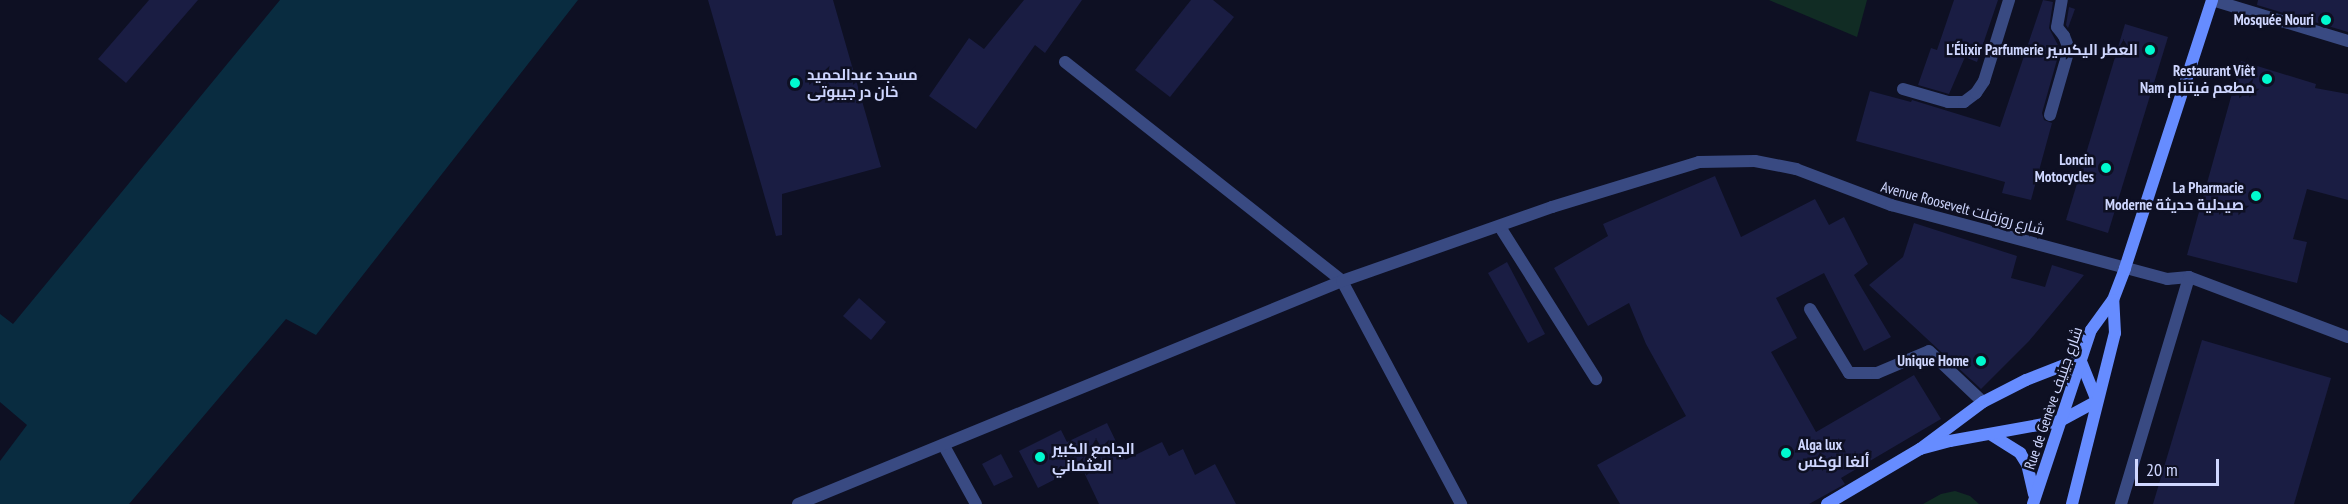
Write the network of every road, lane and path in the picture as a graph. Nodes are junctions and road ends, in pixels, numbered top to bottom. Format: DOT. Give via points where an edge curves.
graph roads {
  1 [pos="2009,0"];
  2 [pos="2062,0"];
  3 [pos="2212,0"];
  4 [pos="2348,41"];
  5 [pos="1065,62"];
  6 [pos="1903,89"];
  7 [pos="2050,115"];
  8 [pos="1500,227"];
  9 [pos="2125,268"];
  10 [pos="2189,277"];
  11 [pos="1342,281"];
  12 [pos="2113,300"];
  13 [pos="1810,309"];
  14 [pos="2348,337"];
  15 [pos="2080,359"];
  16 [pos="1596,379"];
  17 [pos="2097,401"];
  18 [pos="1983,402"];
  19 [pos="2060,421"];
  20 [pos="1990,434"];
  21 [pos="944,446"];
  22 [pos="1920,449"];
  23 [pos="2034,500"];
  24 [pos="798,504"];
  25 [pos="975,504"];
  26 [pos="1461,504"];
  27 [pos="1827,504"];
  28 [pos="2072,504"];
  29 [pos="2121,504"];
  1 -- 6 [label="street" via="1984,81 1976,93 1964,102 1948,102"];
  2 -- 7 [label="street" via="2057,27 2069,49"];
  3 -- 4 [label="street"];
  3 -- 9 [label="main road"];
  5 -- 11 [label="street"];
  8 -- 9 [label="street, Avenue Roosevelt شارع روزفلت" via="1699,162 1755,161 1796,169 1891,205"];
  8 -- 11 [label="street, Avenue Roosevelt شارع روزفلت"];
  8 -- 16 [label="street"];
  9 -- 10 [label="street, Avenue Roosevelt شارع روزفلت" via="2167,279"];
  9 -- 12 [label="main road"];
  10 -- 14 [label="street"];
  10 -- 29 [label="street"];
  11 -- 21 [label="street, Avenue Roosevelt شارع روزفلت"];
  11 -- 26 [label="street"];
  12 -- 15 [label="main road, Rue de Genève شارع جينيف" via="2091,330"];
  12 -- 17 [label="main road" via="2115,333"];
  13 -- 18 [label="street" via="1849,373 1877,373 1929,351"];
  15 -- 17 [label="main road"];
  15 -- 18 [label="main road"];
  15 -- 19 [label="main road, Rue de Genève شارع جينيف"];
  17 -- 19 [label="main road"];
  17 -- 28 [label="main road"];
  18 -- 22 [label="main road"];
  19 -- 20 [label="main road"];
  19 -- 23 [label="main road, Rue de Genève شارع جينيف"];
  20 -- 22 [label="main road"];
  20 -- 23 [label="main road" via="2020,453 2027,464"];
  21 -- 24 [label="street, Avenue Roosevelt شارع روزفلت"];
  21 -- 25 [label="street"];
  22 -- 27 [label="main road"];
}
